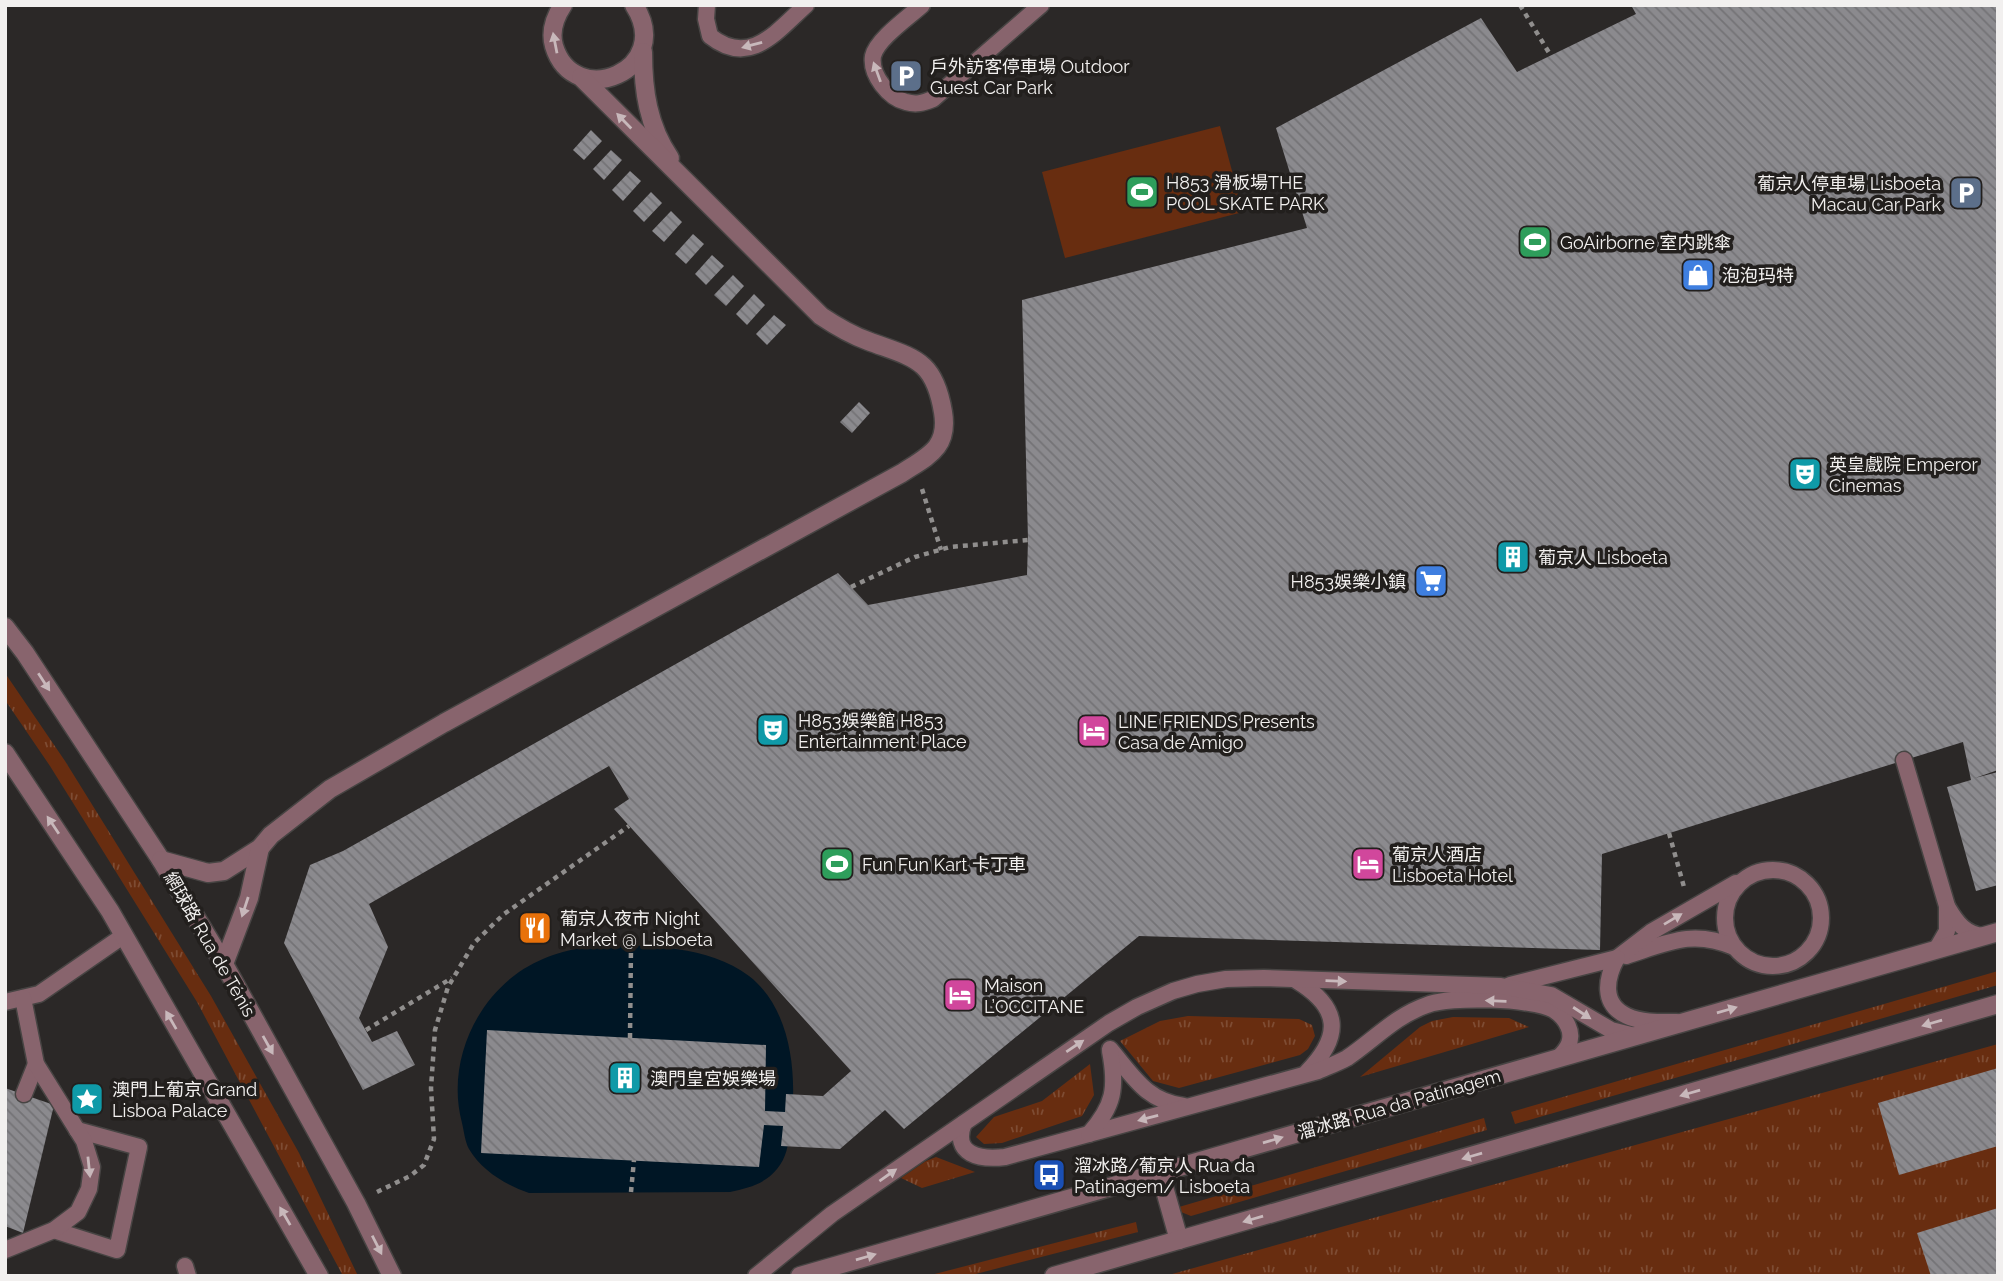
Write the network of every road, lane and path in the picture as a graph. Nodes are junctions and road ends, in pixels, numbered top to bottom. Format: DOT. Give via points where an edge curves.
graph roads {
  1 [pos="563,5"];
  2 [pos="634,5"];
  3 [pos="646,5"];
  4 [pos="707,5"];
  5 [pos="806,5"];
  6 [pos="922,5"];
  7 [pos="1041,5"];
  8 [pos="1520,5"];
  9 [pos="645,28"];
  10 [pos="643,49"];
  11 [pos="1551,55"];
  12 [pos="581,77"];
  13 [pos="690,187"];
  14 [pos="915,465"];
  15 [pos="1028,540"];
  16 [pos="941,550"];
  17 [pos="851,587"];
  18 [pos="5,626"];
  19 [pos="5,753"];
  20 [pos="1904,760"];
  21 [pos="629,826"];
  22 [pos="1669,833"];
  23 [pos="260,848"];
  24 [pos="160,860"];
  25 [pos="1745,878"];
  26 [pos="1947,906"];
  27 [pos="1690,908"];
  28 [pos="1991,934"];
  29 [pos="123,936"];
  30 [pos="631,946"];
  31 [pos="1734,947"];
  32 [pos="1936,950"];
  33 [pos="1617,958"];
  34 [pos="224,964"];
  35 [pos="454,977"];
  36 [pos="1295,980"];
  37 [pos="1501,986"];
  38 [pos="23,998"];
  39 [pos="5,1002"];
  40 [pos="1998,1004"];
  41 [pos="1683,1023"];
  42 [pos="366,1030"];
  43 [pos="1635,1037"];
  44 [pos="630,1038"];
  45 [pos="1558,1058"];
  46 [pos="36,1064"];
  47 [pos="1305,1075"];
  48 [pos="24,1094"];
  49 [pos="1190,1107"];
  50 [pos="964,1123"];
  51 [pos="77,1130"];
  52 [pos="1089,1134"];
  53 [pos="634,1160"];
  54 [pos="1160,1173"];
  55 [pos="631,1192"];
  56 [pos="356,1203"];
  57 [pos="54,1230"];
  58 [pos="1179,1240"];
  59 [pos="5,1250"];
  60 [pos="319,1276"];
  61 [pos="392,1276"];
  62 [pos="756,1276"];
  63 [pos="800,1276"];
  64 [pos="1054,1276"];
  12 -- 1 [label="street, one-way" via="563,63 553,43 553,28"];
  2 -- 9 [label="street"];
  3 -- 9 [label="street"];
  5 -- 4 [label="lane, one-way" via="767,40 747,48 730,48 710,36"];
  7 -- 6 [label="lane, one-way" via="933,99 921,104 903,102 883,87 873,55"];
  8 -- 11 [label="path"];
  9 -- 10 [label="street"];
  10 -- 12 [label="street" via="633,65 618,76"];
  10 -- 13 [label="street" via="643,88 649,112 662,146"];
  13 -- 12 [label="street, one-way"];
  13 -- 14 [label="street" via="821,316 841,329 904,353 935,379 945,423 941,441 934,453"];
  14 -- 16 [label="path"];
  14 -- 23 [label="street" via="330,789"];
  15 -- 16 [label="path"];
  16 -- 17 [label="path"];
  18 -- 24 [label="street, 網球路 Rua de Ténis, one-way"];
  29 -- 19 [label="street, one-way"];
  20 -- 26 [label="lane"];
  21 -- 35 [label="path" via="504,914 474,943"];
  22 -- 27 [label="path"];
  23 -- 24 [label="street" via="217,873"];
  23 -- 34 [label="street, one-way"];
  24 -- 34 [label="street, 網球路 Rua de Ténis"];
  25 -- 27 [label="lane"];
  25 -- 31 [label="lane" via="1727,903 1725,918"];
  25 -- 31 [label="lane" via="1773,870 1802,880 1813,891 1820,922 1808,951 1779,965 1763,965"];
  26 -- 28 [label="lane" via="1964,930 1973,935"];
  26 -- 32 [label="lane" via="1947,931"];
  33 -- 27 [label="lane, one-way"];
  28 -- 32 [label="street, 溜冰路 Rua da Patinagem"];
  29 -- 38 [label="lane" via="38,994"];
  60 -- 29 [label="street, one-way"];
  30 -- 44 [label="path"];
  31 -- 33 [label="lane" via="1692,937"];
  41 -- 32 [label="street, 溜冰路 Rua da Patinagem, one-way"];
  33 -- 37 [label="lane"];
  33 -- 41 [label="lane" via="1607,980 1614,1007 1645,1021"];
  34 -- 56 [label="street, 網球路 Rua de Ténis, one-way"];
  35 -- 42 [label="path"];
  35 -- 56 [label="path" via="435,1030 434,1139 424,1165"];
  36 -- 37 [label="lane, one-way"];
  36 -- 47 [label="lane" via="1320,998 1331,1019 1328,1045"];
  50 -- 36 [label="lane, one-way" via="1109,1023 1173,991 1226,979"];
  37 -- 43 [label="lane, one-way" via="1551,995 1611,1030"];
  38 -- 39 [label="lane"];
  38 -- 46 [label="lane"];
  40 -- 58 [label="street, one-way"];
  41 -- 43 [label="street, 溜冰路 Rua da Patinagem"];
  43 -- 45 [label="street, 溜冰路 Rua da Patinagem"];
  45 -- 47 [label="lane, one-way" via="1567,1049 1571,1033 1554,1011 1519,1002 1456,1000 1406,1014 1347,1058"];
  54 -- 45 [label="street, 溜冰路 Rua da Patinagem, one-way"];
  46 -- 48 [label="lane"];
  46 -- 51 [label="lane"];
  47 -- 49 [label="lane"];
  49 -- 52 [label="lane, one-way"];
  49 -- 52 [label="lane" via="1156,1099 1110,1049 1115,1082 1112,1095 1108,1110"];
  50 -- 52 [label="lane" via="961,1144 989,1158"];
  62 -- 50 [label="lane, one-way" via="832,1214"];
  51 -- 57 [label="lane, one-way" via="92,1167 89,1189 78,1212"];
  51 -- 57 [label="lane" via="139,1147 117,1250"];
  53 -- 55 [label="path"];
  54 -- 58 [label="street"];
  63 -- 54 [label="street, 溜冰路 Rua da Patinagem, one-way"];
  56 -- 61 [label="street, 網球路 Rua de Ténis, one-way"];
  57 -- 59 [label="lane"];
  58 -- 64 [label="street"];
}
